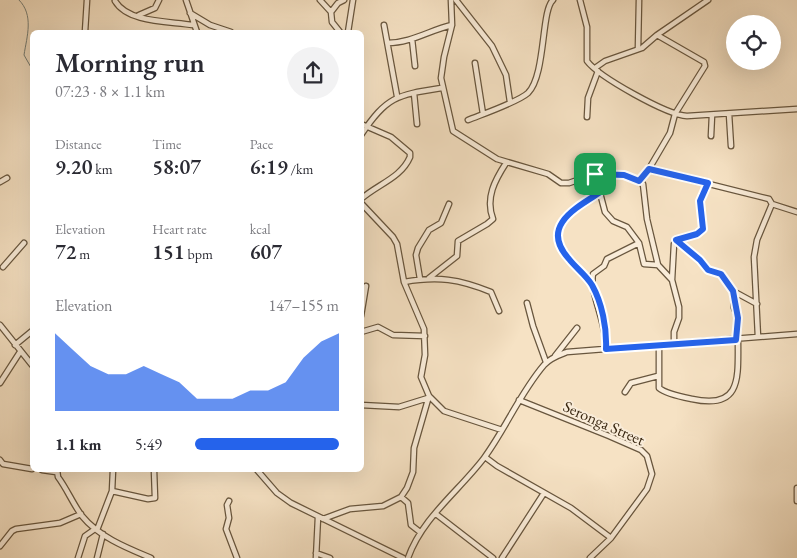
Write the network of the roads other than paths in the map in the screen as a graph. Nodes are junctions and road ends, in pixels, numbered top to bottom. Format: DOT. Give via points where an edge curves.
graph roads {
  1 [pos="87,0"];
  2 [pos="160,0"];
  3 [pos="186,0"];
  4 [pos="320,0"];
  5 [pos="344,0"];
  6 [pos="353,0"];
  7 [pos="451,0"];
  8 [pos="456,0"];
  9 [pos="553,0"];
  10 [pos="580,0"];
  11 [pos="639,0"];
  12 [pos="708,0"];
  13 [pos="115,1"];
  14 [pos="331,12"];
  15 [pos="190,13"];
  16 [pos="139,15"];
  17 [pos="193,25"];
  18 [pos="384,25"];
  19 [pos="452,25"];
  20 [pos="85,30"];
  21 [pos="196,30"];
  22 [pos="225,30"];
  23 [pos="338,30"];
  24 [pos="348,30"];
  25 [pos="657,35"];
  26 [pos="412,39"];
  27 [pos="388,43"];
  28 [pos="638,49"];
  29 [pos="475,63"];
  30 [pos="415,66"];
  31 [pos="596,70"];
  32 [pos="442,88"];
  33 [pos="414,93"];
  34 [pos="397,96"];
  35 [pos="510,102"];
  36 [pos="797,109"];
  37 [pos="483,114"];
  38 [pos="675,114"];
  39 [pos="729,114"];
  40 [pos="712,115"];
  41 [pos="587,117"];
  42 [pos="468,120"];
  43 [pos="417,124"];
  44 [pos="364,125"];
  45 [pos="367,126"];
  46 [pos="364,130"];
  47 [pos="711,136"];
  48 [pos="731,146"];
  49 [pos="506,163"];
  50 [pos="649,169"];
  51 [pos="595,174"];
  52 [pos="7,178"];
  53 [pos="639,181"];
  54 [pos="0,182"];
  55 [pos="708,183"];
  56 [pos="599,193"];
  57 [pos="364,196"];
  58 [pos="449,204"];
  59 [pos="772,204"];
  60 [pos="364,206"];
  61 [pos="797,212"];
  62 [pos="676,240"];
  63 [pos="24,243"];
  64 [pos="639,243"];
  65 [pos="658,265"];
  66 [pos="1,268"];
  67 [pos="429,278"];
  68 [pos="420,280"];
  69 [pos="672,280"];
  70 [pos="404,282"];
  71 [pos="592,285"];
  72 [pos="366,286"];
  73 [pos="733,291"];
  74 [pos="364,298"];
  75 [pos="527,303"];
  76 [pos="757,304"];
  77 [pos="499,311"];
  78 [pos="0,325"];
  79 [pos="578,328"];
  80 [pos="364,331"];
  81 [pos="30,333"];
  82 [pos="797,334"];
  83 [pos="425,336"];
  84 [pos="758,337"];
  85 [pos="737,339"];
  86 [pos="674,344"];
  87 [pos="15,345"];
  88 [pos="658,345"];
  89 [pos="606,349"];
  90 [pos="20,352"];
  91 [pos="554,357"];
  92 [pos="546,362"];
  93 [pos="30,363"];
  94 [pos="658,376"];
  95 [pos="0,383"];
  96 [pos="625,392"];
  97 [pos="428,397"];
  98 [pos="519,400"];
  99 [pos="364,405"];
  100 [pos="502,430"];
  101 [pos="485,457"];
  102 [pos="1,463"];
  103 [pos="30,469"];
  104 [pos="57,472"];
  105 [pos="113,472"];
  106 [pos="154,472"];
  107 [pos="259,472"];
  108 [pos="797,488"];
  109 [pos="112,491"];
  110 [pos="544,493"];
  111 [pos="401,497"];
  112 [pos="229,501"];
  113 [pos="797,501"];
  114 [pos="81,514"];
  115 [pos="436,514"];
  116 [pos="321,518"];
  117 [pos="96,530"];
  118 [pos="420,532"];
  119 [pos="103,534"];
  120 [pos="611,538"];
  121 [pos="0,546"];
  122 [pos="316,555"];
  123 [pos="145,557"];
  124 [pos="78,558"];
  125 [pos="97,558"];
  126 [pos="151,558"];
  127 [pos="237,558"];
  128 [pos="330,558"];
  129 [pos="404,558"];
  130 [pos="408,558"];
  131 [pos="493,558"];
  132 [pos="502,558"];
  133 [pos="590,558"];
  1 -- 20 [label="street"];
  2 -- 16 [label="street" via="155,8"];
  3 -- 15 [label="street"];
  4 -- 14 [label="street"];
  5 -- 14 [label="street"];
  6 -- 24 [label="street"];
  7 -- 19 [label="street"];
  8 -- 35 [label="street" via="492,46 506,75"];
  9 -- 35 [label="street" via="548,8 534,85 520,99"];
  10 -- 31 [label="street" via="587,27 587,61"];
  11 -- 28 [label="street"];
  12 -- 25 [label="street"];
  13 -- 16 [label="street" via="126,13"];
  14 -- 23 [label="street" via="332,22"];
  15 -- 17 [label="street"];
  15 -- 22 [label="street"];
  16 -- 17 [label="street" via="153,21"];
  17 -- 21 [label="street"];
  18 -- 27 [label="street"];
  19 -- 26 [label="street"];
  19 -- 32 [label="street" via="444,57"];
  25 -- 28 [label="street"];
  25 -- 38 [label="street" via="705,64"];
  26 -- 27 [label="street"];
  26 -- 30 [label="street"];
  27 -- 34 [label="street"];
  28 -- 31 [label="street" via="605,61"];
  29 -- 37 [label="street"];
  31 -- 38 [label="street"];
  31 -- 41 [label="street" via="588,98"];
  32 -- 33 [label="street"];
  32 -- 49 [label="street" via="453,131"];
  33 -- 34 [label="street"];
  33 -- 43 [label="street"];
  34 -- 45 [label="street" via="383,106"];
  35 -- 37 [label="street"];
  36 -- 39 [label="street"];
  37 -- 42 [label="street"];
  38 -- 40 [label="street"];
  38 -- 50 [label="street" via="670,133"];
  39 -- 40 [label="street"];
  39 -- 48 [label="street"];
  40 -- 47 [label="street"];
  44 -- 45 [label="street"];
  45 -- 46 [label="street"];
  45 -- 57 [label="street" via="391,136 410,153 410,157 396,177 379,184"];
  49 -- 51 [label="street" via="548,174 561,183"];
  49 -- 67 [label="street" via="491,192 492,218 458,241 457,256"];
  50 -- 53 [label="street"];
  50 -- 55 [label="street"];
  51 -- 53 [label="street" via="624,175"];
  51 -- 56 [label="street"];
  52 -- 54 [label="street"];
  53 -- 65 [label="street" via="645,191 646,219"];
  55 -- 59 [label="street" via="761,196 770,199"];
  55 -- 62 [label="street" via="700,201 703,229"];
  56 -- 64 [label="street" via="609,218 627,226"];
  56 -- 71 [label="street" via="567,216 558,233 562,250"];
  58 -- 68 [label="street" via="441,223 430,230 418,248"];
  59 -- 61 [label="street"];
  59 -- 76 [label="street" via="757,240 754,257"];
  60 -- 70 [label="street" via="393,237"];
  62 -- 69 [label="street"];
  62 -- 73 [label="street" via="708,270 721,274"];
  63 -- 66 [label="street"];
  64 -- 65 [label="street" via="644,264"];
  64 -- 71 [label="street" via="607,259 604,266 592,274"];
  65 -- 69 [label="street"];
  67 -- 68 [label="street"];
  67 -- 77 [label="street" via="448,279 491,292"];
  68 -- 70 [label="street"];
  69 -- 86 [label="street" via="680,313"];
  70 -- 83 [label="street" via="423,321"];
  71 -- 89 [label="street" via="604,322"];
  72 -- 74 [label="street"];
  73 -- 76 [label="street"];
  73 -- 85 [label="street" via="738,318"];
  75 -- 92 [label="street"];
  76 -- 84 [label="street"];
  78 -- 87 [label="street"];
  79 -- 91 [label="street"];
  80 -- 83 [label="street" via="378,327 393,334"];
  81 -- 87 [label="street"];
  82 -- 84 [label="street"];
  83 -- 97 [label="street" via="421,377"];
  84 -- 85 [label="street"];
  85 -- 86 [label="street"];
  85 -- 94 [label="street" via="738,371 731,394 722,401 705,402 661,390 657,385"];
  86 -- 88 [label="street"];
  87 -- 90 [label="street"];
  88 -- 89 [label="street"];
  88 -- 94 [label="street"];
  89 -- 91 [label="street" via="567,352"];
  90 -- 93 [label="street"];
  90 -- 95 [label="street"];
  91 -- 92 [label="street"];
  92 -- 98 [label="street"];
  94 -- 96 [label="street" via="631,383"];
  97 -- 99 [label="street" via="399,407"];
  97 -- 100 [label="street" via="444,411"];
  97 -- 111 [label="street" via="414,448 413,472"];
  98 -- 100 [label="street"];
  98 -- 120 [label="street, Seronga Street" via="641,450 647,456 651,481"];
  100 -- 101 [label="street"];
  101 -- 110 [label="street"];
  101 -- 115 [label="street"];
  102 -- 103 [label="street"];
  104 -- 114 [label="street"];
  105 -- 109 [label="street"];
  106 -- 109 [label="street" via="155,498"];
  107 -- 116 [label="street" via="277,493"];
  108 -- 113 [label="street"];
  109 -- 117 [label="street"];
  110 -- 120 [label="street" via="571,508"];
  110 -- 132 [label="street"];
  111 -- 116 [label="street" via="386,505"];
  111 -- 118 [label="street" via="408,503 413,528"];
  112 -- 127 [label="street" via="226,529"];
  114 -- 117 [label="street"];
  114 -- 121 [label="street" via="60,523 16,529"];
  115 -- 118 [label="street"];
  115 -- 131 [label="street"];
  116 -- 122 [label="street"];
  116 -- 129 [label="street"];
  117 -- 119 [label="street"];
  117 -- 124 [label="street" via="85,536"];
  118 -- 130 [label="street"];
  119 -- 123 [label="street"];
  119 -- 125 [label="street"];
  120 -- 133 [label="street, Seronga Street"];
  122 -- 128 [label="street"];
  123 -- 126 [label="street"];
}
